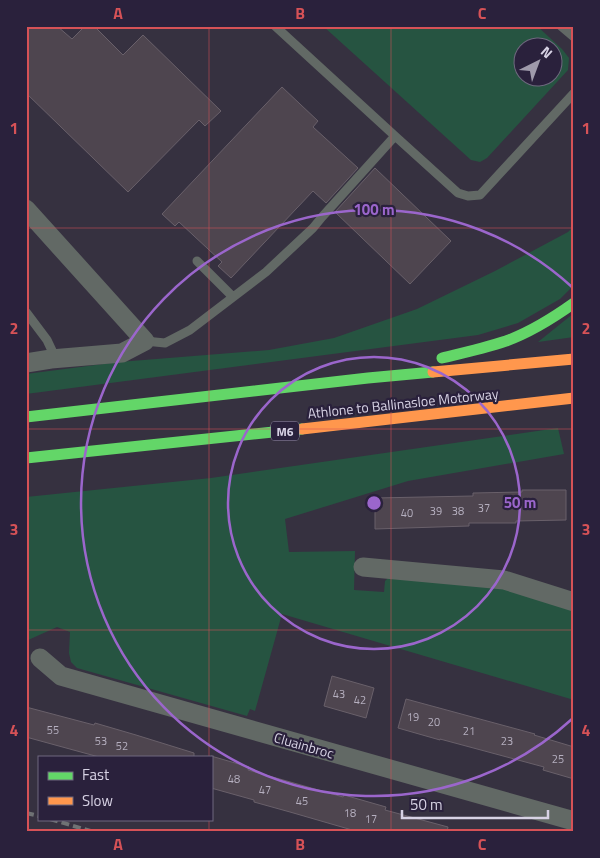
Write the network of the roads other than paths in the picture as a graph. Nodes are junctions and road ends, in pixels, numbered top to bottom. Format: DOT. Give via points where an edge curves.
graph roads {
  1 [pos="275,26"];
  2 [pos="561,26"];
  3 [pos="574,37"];
  4 [pos="574,93"];
  5 [pos="395,136"];
  6 [pos="26,210"];
  7 [pos="197,261"];
  8 [pos="234,297"];
  9 [pos="574,303"];
  10 [pos="26,312"];
  11 [pos="146,342"];
  12 [pos="56,359"];
  13 [pos="574,359"];
  14 [pos="26,363"];
  15 [pos="368,378"];
  16 [pos="574,398"];
  17 [pos="26,417"];
  18 [pos="26,458"];
  19 [pos="363,567"];
  20 [pos="574,602"];
  21 [pos="40,658"];
  22 [pos="574,821"];
  1 -- 5 [label="lane"];
  2 -- 3 [label="lane"];
  4 -- 5 [label="lane" via="480,195 468,196 458,192"];
  5 -- 8 [label="lane" via="313,228"];
  6 -- 11 [label="street"];
  7 -- 8 [label="lane"];
  8 -- 11 [label="lane" via="190,330 165,342"];
  9 -- 15 [label="highway" via="537,327 505,341"];
  10 -- 12 [label="lane" via="47,340"];
  11 -- 12 [label="street" via="122,353"];
  12 -- 14 [label="street"];
  13 -- 15 [label="highway, Athlone to Ballinasloe Motorway"];
  15 -- 17 [label="highway, Athlone to Ballinasloe Motorway"];
  16 -- 18 [label="highway, Athlone to Ballinasloe Motorway / M6"];
  19 -- 20 [label="street" via="504,580"];
  21 -- 22 [label="street, Cluainbroc" via="61,676"];
}
